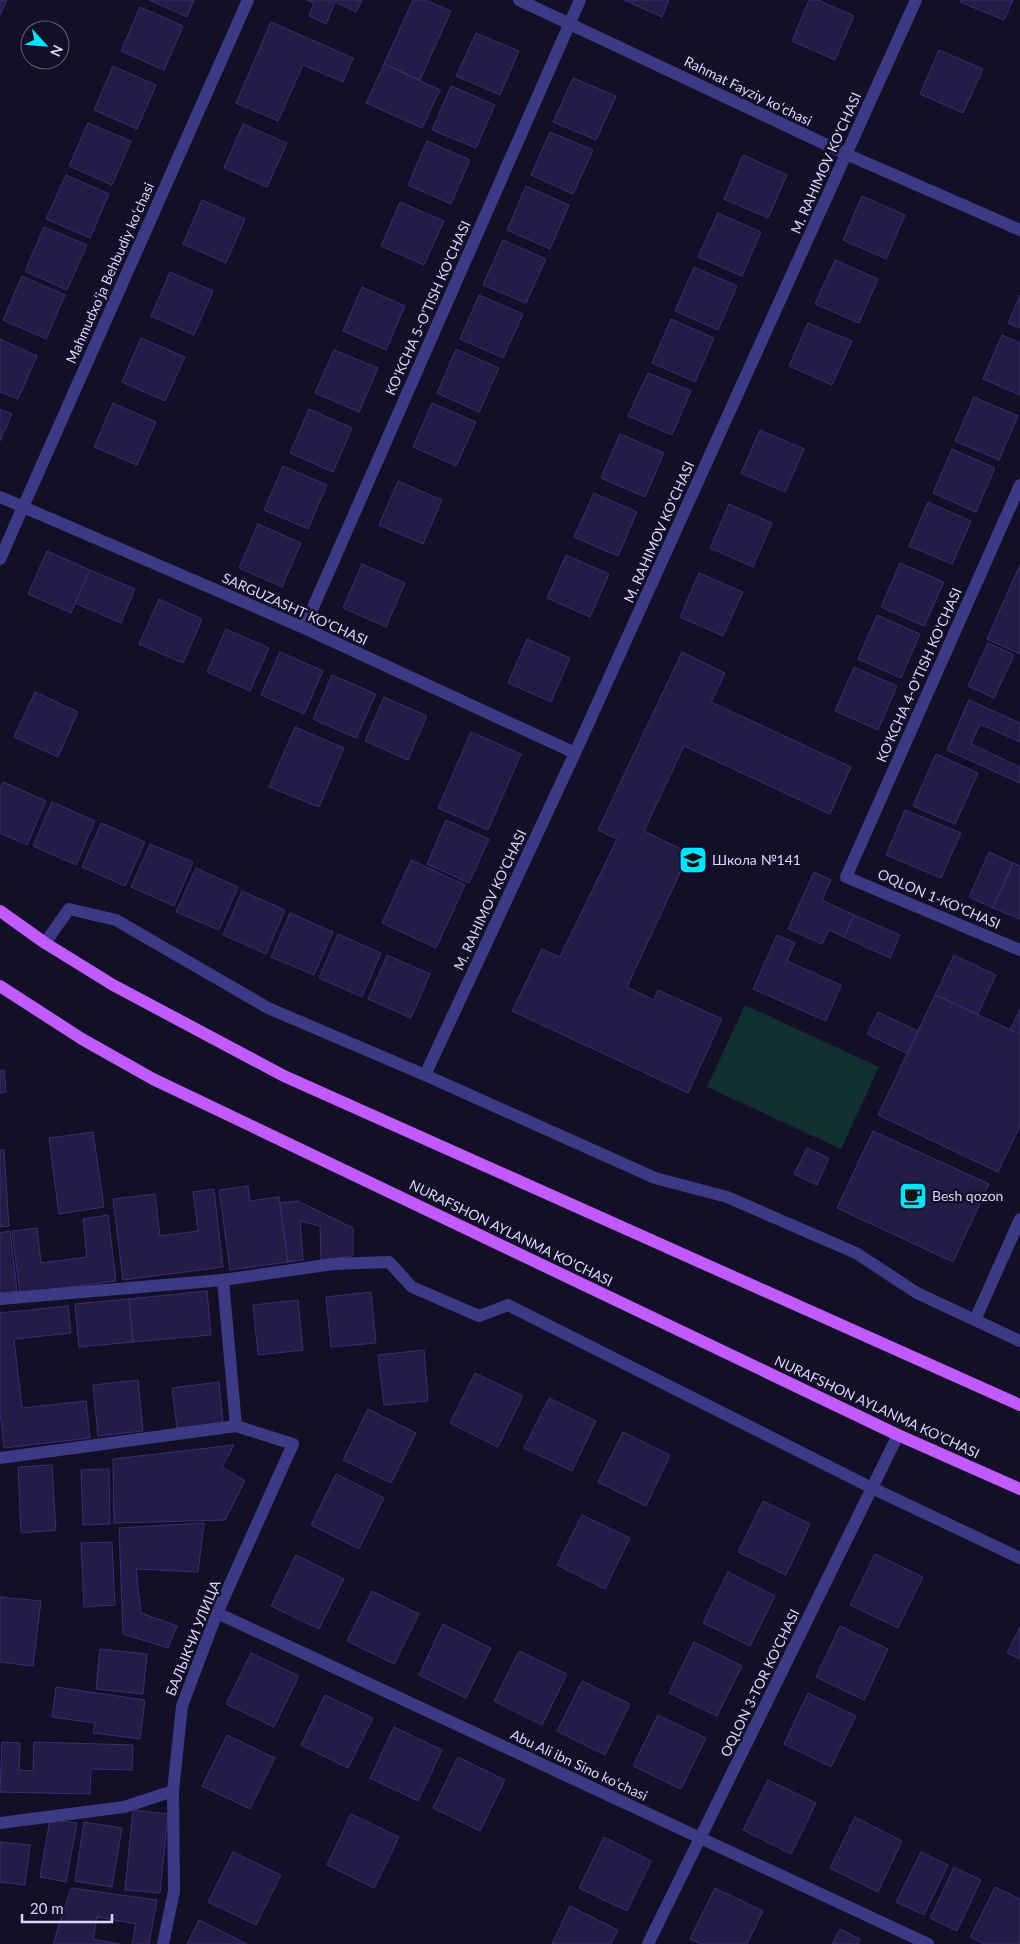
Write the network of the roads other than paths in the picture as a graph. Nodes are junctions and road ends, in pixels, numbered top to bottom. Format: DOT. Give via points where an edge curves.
graph roads {
  1 [pos="248,0"];
  2 [pos="519,0"];
  3 [pos="580,0"];
  4 [pos="916,0"];
  5 [pos="570,23"];
  6 [pos="846,154"];
  7 [pos="1020,230"];
  8 [pos="1020,485"];
  9 [pos="0,497"];
  10 [pos="22,508"];
  11 [pos="0,559"];
  12 [pos="304,628"];
  13 [pos="575,753"];
  14 [pos="846,877"];
  15 [pos="0,912"];
  16 [pos="46,943"];
  17 [pos="1020,950"];
  18 [pos="0,986"];
  19 [pos="425,1075"];
  20 [pos="1020,1219"];
  21 [pos="223,1280"];
  22 [pos="0,1299"];
  23 [pos="975,1320"];
  24 [pos="1020,1341"];
  25 [pos="1020,1405"];
  26 [pos="236,1426"];
  27 [pos="898,1435"];
  28 [pos="0,1458"];
  29 [pos="872,1488"];
  30 [pos="1020,1489"];
  31 [pos="1020,1558"];
  32 [pos="217,1613"];
  33 [pos="173,1791"];
  34 [pos="0,1823"];
  35 [pos="701,1838"];
  36 [pos="163,1944"];
  37 [pos="648,1944"];
  38 [pos="928,1944"];
  1 -- 10 [label="street, Mahmudxoʻja Behbudiy koʻchasi"];
  2 -- 5 [label="street, Rahmat Fayziy koʻchasi"];
  3 -- 5 [label="street, KO'KCHA 5-O'TISH KO'CHASI"];
  4 -- 6 [label="street, M. RAHIMOV KO'CHASI"];
  5 -- 6 [label="street, Rahmat Fayziy koʻchasi"];
  5 -- 12 [label="street, KO'KCHA 5-O'TISH KO'CHASI"];
  6 -- 7 [label="street, Rahmat Fayziy koʻchasi"];
  6 -- 13 [label="street, M. RAHIMOV KO'CHASI"];
  8 -- 14 [label="street, KO'KCHA 4-O'TISH KO'CHASI"];
  9 -- 10 [label="street, SARGUZASHT KO'CHASI"];
  10 -- 11 [label="street, Mahmudxoʻja Behbudiy koʻchasi"];
  10 -- 12 [label="street, SARGUZASHT KO'CHASI"];
  12 -- 13 [label="street, SARGUZASHT KO'CHASI"];
  13 -- 19 [label="street, M. RAHIMOV KO'CHASI"];
  14 -- 17 [label="street, OQLON 1-KO'CHASI"];
  15 -- 16 [label="main road"];
  16 -- 19 [label="street" via="69,909 116,920 268,1008"];
  16 -- 25 [label="main road" via="147,1004 284,1076"];
  18 -- 27 [label="main road, NURAFSHON AYLANMA KO'CHASI" via="82,1039 154,1079"];
  19 -- 23 [label="street" via="655,1178 727,1196 856,1253 918,1294"];
  20 -- 23 [label="street"];
  21 -- 22 [label="street"];
  21 -- 26 [label="street"];
  21 -- 29 [label="street" via="333,1264 389,1262 412,1286 479,1316 508,1305"];
  23 -- 24 [label="street"];
  26 -- 28 [label="street, БАЛЫКЧИ УЛИЦА"];
  26 -- 32 [label="street, БАЛЫКЧИ УЛИЦА" via="293,1444"];
  27 -- 29 [label="street, OQLON 3-TOR KO'CHASI"];
  27 -- 30 [label="main road, NURAFSHON AYLANMA KO'CHASI"];
  29 -- 31 [label="street"];
  29 -- 35 [label="street, OQLON 3-TOR KO'CHASI"];
  32 -- 33 [label="street, БАЛЫКЧИ УЛИЦА" via="182,1706"];
  32 -- 35 [label="street, Abu Ali ibn Sino koʻchasi"];
  33 -- 34 [label="street" via="124,1807"];
  33 -- 36 [label="street, БАЛЫКЧИ УЛИЦА" via="174,1891"];
  35 -- 37 [label="street, OQLON 3-TOR KO'CHASI"];
  35 -- 38 [label="street, Abu Ali ibn Sino koʻchasi"];
}
